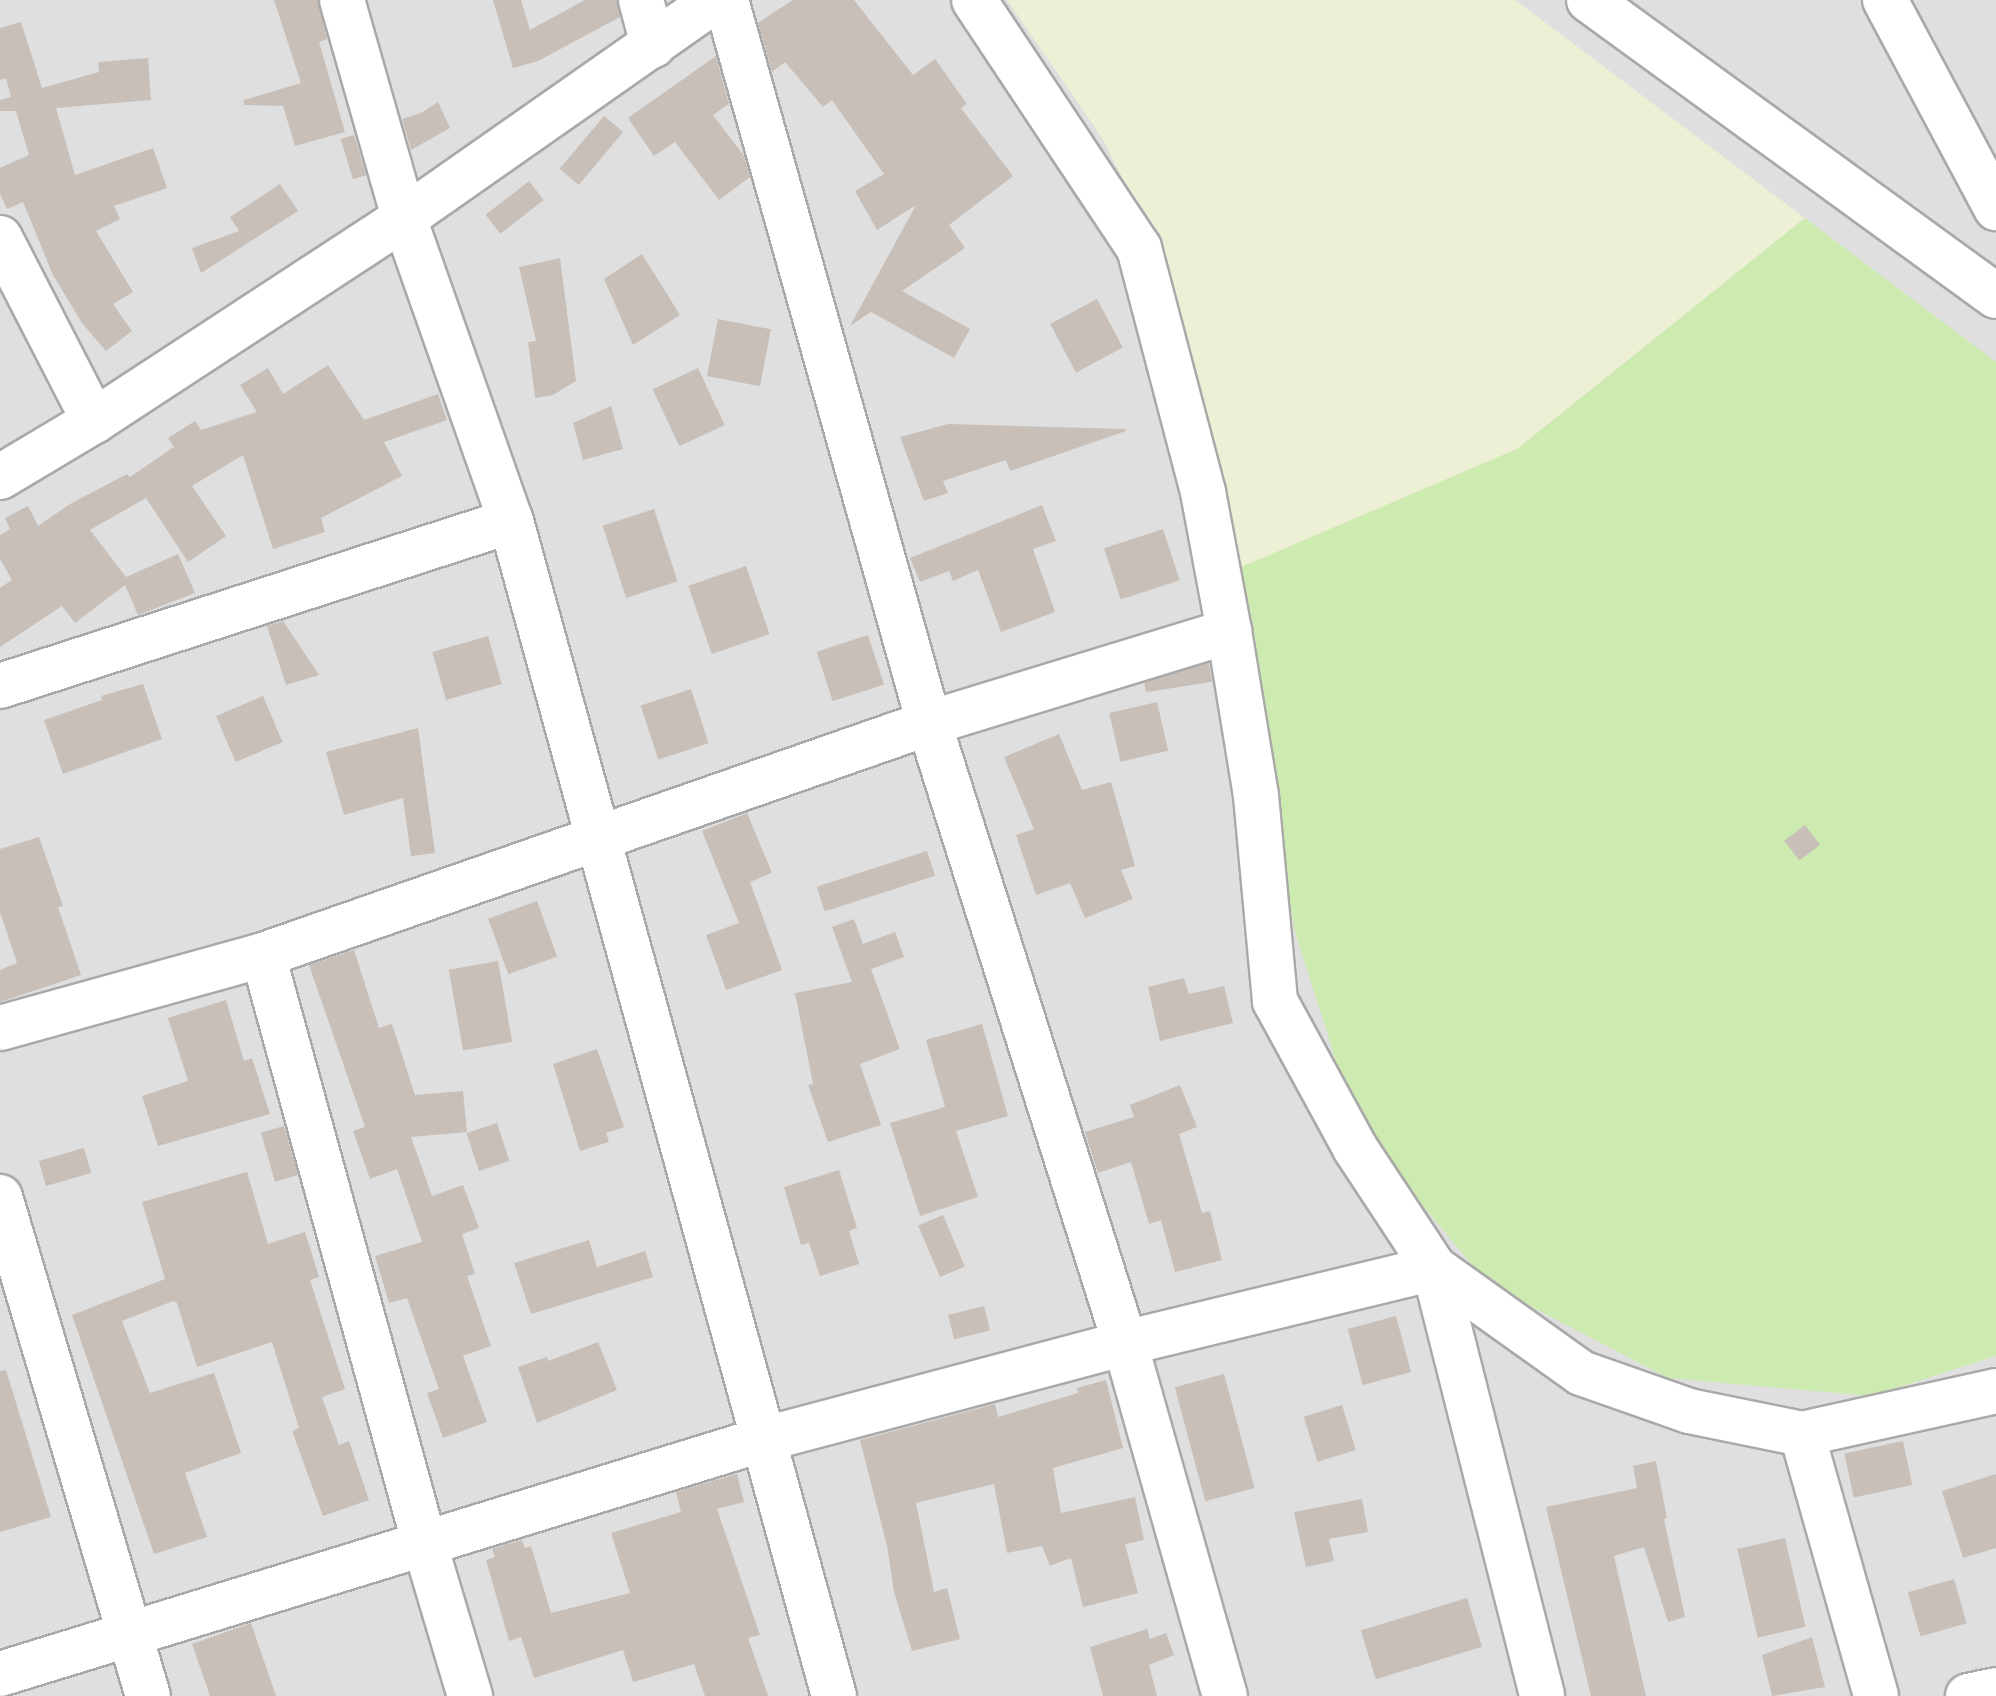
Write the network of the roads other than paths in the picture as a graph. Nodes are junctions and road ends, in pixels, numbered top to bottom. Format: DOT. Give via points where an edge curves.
graph roads {
  1 [pos="342,0"];
  2 [pos="641,0"];
  3 [pos="715,0"];
  4 [pos="726,0"];
  5 [pos="974,0"];
  6 [pos="1589,0"];
  7 [pos="1885,0"];
  8 [pos="653,45"];
  9 [pos="1996,208"];
  10 [pos="404,218"];
  11 [pos="0,238"];
  12 [pos="1996,296"];
  13 [pos="94,421"];
  14 [pos="0,477"];
  15 [pos="511,521"];
  16 [pos="1229,631"];
  17 [pos="0,686"];
  18 [pos="929,723"];
  19 [pos="598,840"];
  20 [pos="263,955"];
  21 [pos="0,1028"];
  22 [pos="0,1197"];
  23 [pos="1434,1268"];
  24 [pos="1125,1343"];
  25 [pos="1996,1391"];
  26 [pos="1802,1434"];
  27 [pos="761,1440"];
  28 [pos="425,1545"];
  29 [pos="130,1634"];
  30 [pos="0,1674"];
  31 [pos="1996,1690"];
  32 [pos="148,1696"];
  33 [pos="470,1696"];
  34 [pos="834,1696"];
  35 [pos="1225,1696"];
  36 [pos="1542,1696"];
  37 [pos="1876,1696"];
  38 [pos="1968,1696"];
  1 -- 10 [label="street"];
  2 -- 8 [label="street"];
  3 -- 8 [label="street"];
  4 -- 18 [label="street"];
  5 -- 16 [label="street" via="1139,248 1203,492"];
  6 -- 12 [label="street"];
  7 -- 9 [label="street"];
  8 -- 10 [label="street"];
  10 -- 13 [label="street"];
  10 -- 15 [label="street"];
  11 -- 13 [label="street"];
  13 -- 14 [label="street"];
  15 -- 17 [label="street"];
  15 -- 19 [label="street"];
  16 -- 18 [label="street"];
  16 -- 23 [label="street" via="1256,796 1275,1001 1355,1148"];
  18 -- 19 [label="street"];
  18 -- 24 [label="street"];
  19 -- 20 [label="street"];
  19 -- 27 [label="street"];
  20 -- 21 [label="street"];
  20 -- 28 [label="street"];
  22 -- 29 [label="street"];
  23 -- 24 [label="street"];
  23 -- 26 [label="street" via="1581,1373 1689,1411"];
  23 -- 36 [label="street"];
  24 -- 27 [label="street"];
  24 -- 35 [label="street"];
  25 -- 26 [label="street"];
  26 -- 37 [label="street"];
  27 -- 28 [label="street"];
  27 -- 34 [label="street"];
  28 -- 29 [label="street"];
  28 -- 33 [label="street"];
  29 -- 30 [label="street"];
  29 -- 32 [label="street"];
  31 -- 38 [label="street"];
}
